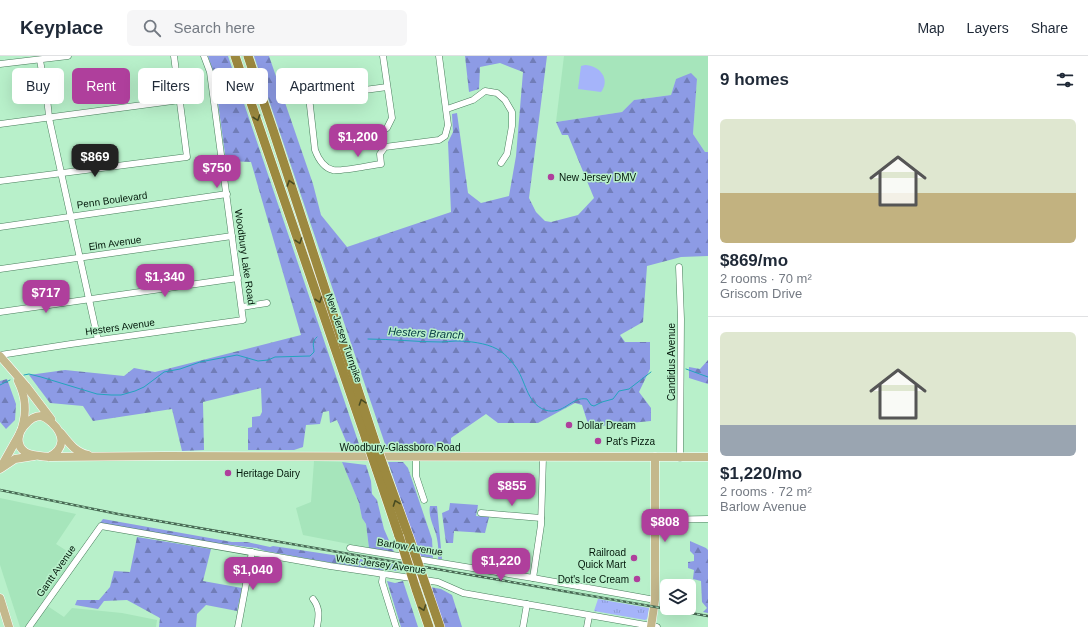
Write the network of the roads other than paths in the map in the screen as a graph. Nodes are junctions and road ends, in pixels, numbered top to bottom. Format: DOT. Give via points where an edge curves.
graph roads {
  1 [pos="68,56"];
  2 [pos="174,56"];
  3 [pos="204,56"];
  4 [pos="235,56"];
  5 [pos="248,56"];
  6 [pos="383,56"];
  7 [pos="439,56"];
  8 [pos="40,60"];
  9 [pos="0,64"];
  10 [pos="176,68"];
  11 [pos="387,87"];
  12 [pos="368,90"];
  13 [pos="151,104"];
  14 [pos="180,104"];
  15 [pos="310,104"];
  16 [pos="447,109"];
  17 [pos="49,118"];
  18 [pos="0,124"];
  19 [pos="386,128"];
  20 [pos="500,163"];
  21 [pos="60,174"];
  22 [pos="0,181"];
  23 [pos="227,194"];
  24 [pos="70,217"];
  25 [pos="0,227"];
  26 [pos="232,236"];
  27 [pos="80,258"];
  28 [pos="679,267"];
  29 [pos="0,269"];
  30 [pos="238,278"];
  31 [pos="89,299"];
  32 [pos="267,303"];
  33 [pos="242,306"];
  34 [pos="0,312"];
  35 [pos="243,320"];
  36 [pos="98,340"];
  37 [pos="0,356"];
  38 [pos="13,372"];
  39 [pos="56,428"];
  40 [pos="20,432"];
  41 [pos="370,439"];
  42 [pos="3,456"];
  43 [pos="39,456"];
  44 [pos="91,456"];
  45 [pos="49,457"];
  46 [pos="416,457"];
  47 [pos="543,457"];
  48 [pos="655,457"];
  49 [pos="708,457"];
  50 [pos="680,458"];
  51 [pos="380,468"];
  52 [pos="0,469"];
  53 [pos="424,500"];
  54 [pos="481,513"];
  55 [pos="542,518"];
  56 [pos="708,519"];
  57 [pos="656,520"];
  58 [pos="101,526"];
  59 [pos="350,548"];
  60 [pos="252,552"];
  61 [pos="383,575"];
  62 [pos="533,578"];
  63 [pos="0,598"];
  64 [pos="313,599"];
  65 [pos="655,600"];
  66 [pos="527,604"];
  67 [pos="589,616"];
  68 [pos="9,627"];
  69 [pos="29,627"];
  70 [pos="238,627"];
  71 [pos="317,627"];
  72 [pos="396,627"];
  73 [pos="429,627"];
  74 [pos="440,627"];
  75 [pos="523,627"];
  76 [pos="588,627"];
  77 [pos="653,627"];
  1 -- 8 [label="street"];
  2 -- 10 [label="street"];
  3 -- 23 [label="street, Woodbury Lake Road" via="210,72"];
  4 -- 41 [label="highway, New Jersey Turnpike, one-way"];
  41 -- 5 [label="highway, New Jersey Turnpike, one-way"];
  6 -- 11 [label="street"];
  7 -- 16 [label="street"];
  8 -- 9 [label="street"];
  8 -- 17 [label="street"];
  11 -- 12 [label="street"];
  11 -- 19 [label="street" via="392,118"];
  13 -- 17 [label="street"];
  14 -- 21 [label="street" via="187,157"];
  15 -- 16 [label="street" via="317,157 334,170 380,164 380,154 385,147 439,140 446,135"];
  16 -- 20 [label="street" via="485,92 497,92 506,100 512,112 512,126 507,154"];
  17 -- 18 [label="street"];
  17 -- 21 [label="street"];
  21 -- 22 [label="street"];
  21 -- 24 [label="street"];
  23 -- 24 [label="street, Penn Boulevard"];
  23 -- 26 [label="street, Woodbury Lake Road"];
  24 -- 25 [label="street, Penn Boulevard"];
  24 -- 27 [label="street"];
  26 -- 27 [label="street, Elm Avenue"];
  26 -- 30 [label="street, Woodbury Lake Road"];
  27 -- 29 [label="street, Elm Avenue"];
  27 -- 31 [label="street"];
  28 -- 50 [label="street, Candidus Avenue"];
  30 -- 31 [label="street"];
  30 -- 33 [label="street, Woodbury Lake Road"];
  31 -- 34 [label="street"];
  31 -- 36 [label="street"];
  32 -- 33 [label="street"];
  33 -- 35 [label="street, Woodbury Lake Road"];
  35 -- 36 [label="street, Hesters Avenue"];
  36 -- 37 [label="street, Hesters Avenue"];
  37 -- 38 [label="main road"];
  38 -- 39 [label="main road, Woodbury-Glassboro Road"];
  38 -- 40 [label="main road" via="25,399 26,411"];
  39 -- 40 [label="main road" via="43,416 37,416"];
  39 -- 44 [label="main road, Woodbury-Glassboro Road" via="71,446"];
  39 -- 45 [label="main road" via="62,437 61,446"];
  40 -- 42 [label="main road"];
  40 -- 43 [label="main road" via="19,443 23,451"];
  41 -- 51 [label="highway, New Jersey Turnpike, bridge"];
  42 -- 52 [label="main road"];
  43 -- 45 [label="main road"];
  43 -- 52 [label="main road" via="15,459"];
  44 -- 45 [label="main road, Woodbury-Glassboro Road"];
  44 -- 46 [label="main road, Woodbury-Glassboro Road"];
  46 -- 47 [label="main road, Woodbury-Glassboro Road"];
  46 -- 53 [label="street" via="416,476"];
  47 -- 48 [label="main road, Woodbury-Glassboro Road"];
  47 -- 55 [label="street"];
  48 -- 50 [label="main road, Woodbury-Glassboro Road"];
  48 -- 57 [label="main road"];
  49 -- 50 [label="main road, Woodbury-Glassboro Road"];
  51 -- 73 [label="highway, New Jersey Turnpike, one-way, bridge"];
  74 -- 51 [label="highway, New Jersey Turnpike, one-way, bridge" via="409,537"];
  54 -- 55 [label="street"];
  55 -- 62 [label="street"];
  56 -- 57 [label="street"];
  57 -- 65 [label="main road"];
  58 -- 60 [label="street, West Jersey Avenue"];
  58 -- 69 [label="street, Gantt Avenue"];
  59 -- 62 [label="street, Barlow Avenue"];
  60 -- 61 [label="street, West Jersey Avenue"];
  60 -- 70 [label="street"];
  61 -- 66 [label="street, West Jersey Avenue" via="438,582 463,593"];
  61 -- 72 [label="street" via="382,582"];
  62 -- 65 [label="street, Barlow Avenue"];
  63 -- 68 [label="main road"];
  64 -- 71 [label="street" via="319,615"];
  65 -- 77 [label="main road"];
  66 -- 67 [label="street, West Jersey Avenue"];
  66 -- 75 [label="street"];
  67 -- 76 [label="street"];
  67 -- 77 [label="street, West Jersey Avenue"];
}
